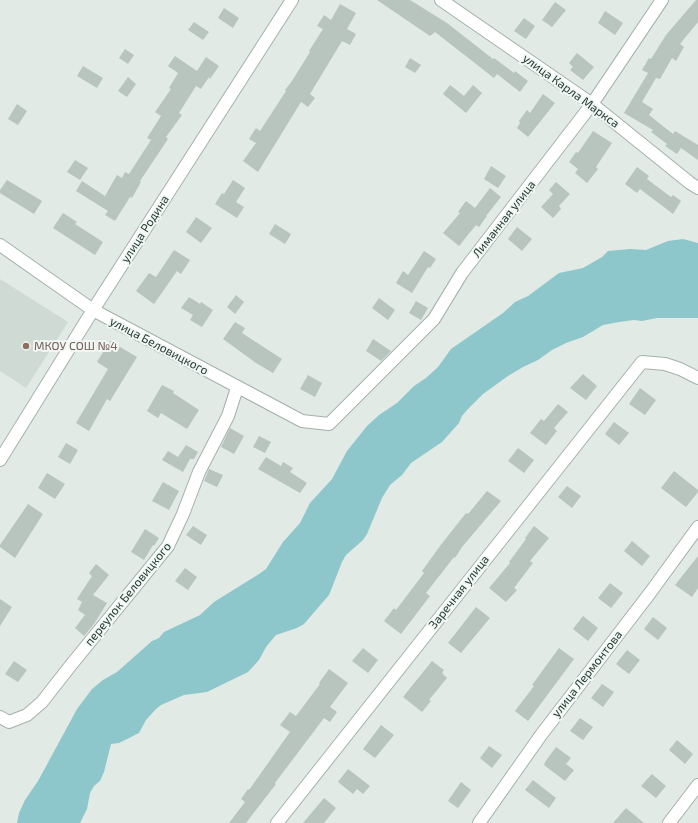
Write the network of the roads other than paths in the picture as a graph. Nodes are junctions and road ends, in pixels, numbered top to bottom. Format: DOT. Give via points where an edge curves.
graph roads {
  1 [pos="292,0"];
  2 [pos="441,0"];
  3 [pos="662,0"];
  4 [pos="592,104"];
  5 [pos="698,188"];
  6 [pos="0,245"];
  7 [pos="93,310"];
  8 [pos="698,378"];
  9 [pos="237,388"];
  10 [pos="329,424"];
  11 [pos="0,460"];
  12 [pos="698,527"];
  13 [pos="0,717"];
  14 [pos="698,785"];
  15 [pos="277,823"];
  16 [pos="479,823"];
  17 [pos="669,823"];
  1 -- 7 [label="street, улица Родина"];
  2 -- 4 [label="street, улица Карла Маркса"];
  3 -- 4 [label="street, Лиманная улица"];
  4 -- 5 [label="street, улица Карла Маркса"];
  4 -- 10 [label="street, Лиманная улица" via="462,273 434,320"];
  6 -- 7 [label="street, улица Беловицкого"];
  7 -- 9 [label="street, улица Беловицкого"];
  7 -- 11 [label="street, улица Родина"];
  8 -- 15 [label="street, Заречная улица" via="665,364 642,362"];
  9 -- 10 [label="street, улица Беловицкого" via="302,421"];
  9 -- 13 [label="street, переулок Беловицкого" via="228,416 199,472 168,546 42,702 27,715 9,722"];
  12 -- 16 [label="street, улица Лермонтова" via="541,735"];
  14 -- 17 [label="street"];
}
